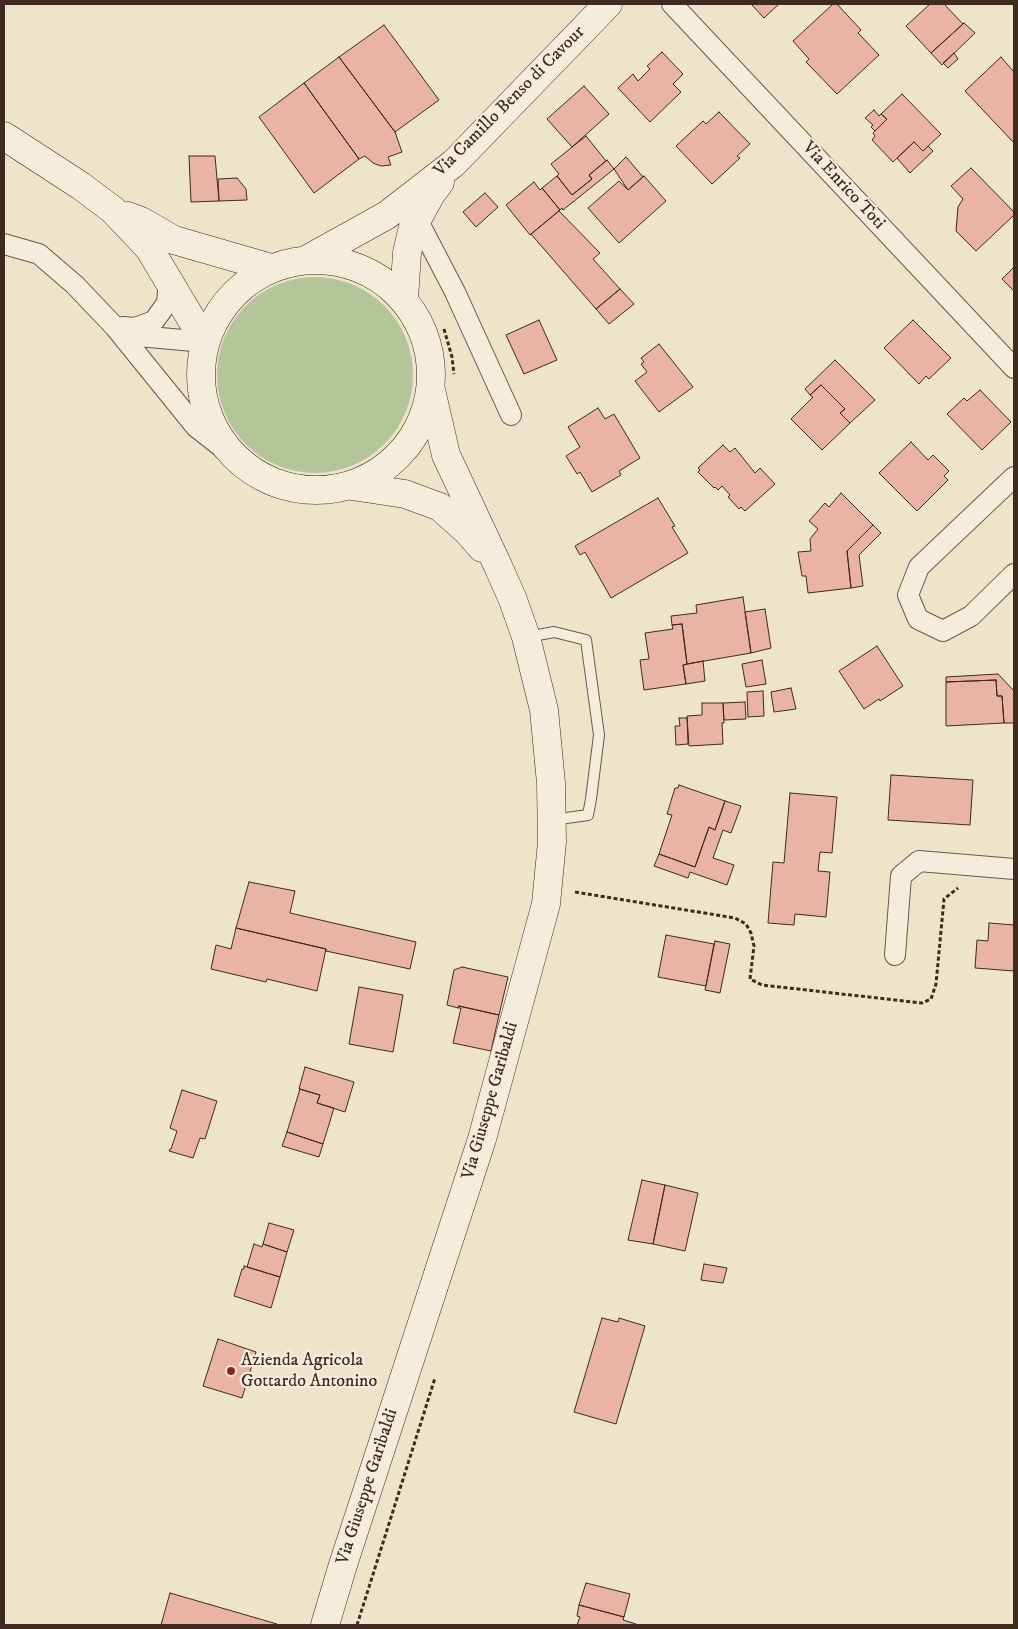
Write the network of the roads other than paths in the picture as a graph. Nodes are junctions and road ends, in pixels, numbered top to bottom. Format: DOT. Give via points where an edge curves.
graph roads {
  1 [pos="608,4"];
  2 [pos="672,4"];
  3 [pos="4,136"];
  4 [pos="113,210"];
  5 [pos="410,211"];
  6 [pos="4,244"];
  7 [pos="306,260"];
  8 [pos="271,268"];
  9 [pos="169,280"];
  10 [pos="404,299"];
  11 [pos="115,327"];
  12 [pos="205,342"];
  13 [pos="1014,368"];
  14 [pos="442,383"];
  15 [pos="512,415"];
  16 [pos="232,456"];
  17 [pos="1014,477"];
  18 [pos="352,486"];
  19 [pos="498,566"];
  20 [pos="1014,574"];
  21 [pos="526,637"];
  22 [pos="551,820"];
  23 [pos="1014,869"];
  24 [pos="894,955"];
  25 [pos="325,1625"];
  1 -- 5 [label="main road, Via Camillo Benso di Cavour" via="454,163 431,194"];
  2 -- 13 [label="street, Via Enrico Toti"];
  3 -- 4 [label="main road"];
  4 -- 8 [label="main road" via="174,240"];
  4 -- 9 [label="main road" via="149,248"];
  5 -- 7 [label="main road" via="387,215"];
  5 -- 10 [label="main road, Via Camillo Benso di Cavour" via="412,227"];
  5 -- 15 [label="street" via="476,336"];
  6 -- 11 [label="street" via="40,254"];
  7 -- 8 [label="main road"];
  7 -- 10 [label="main road" via="343,262 376,276"];
  8 -- 12 [label="main road" via="242,286 225,305"];
  9 -- 11 [label="street" via="167,303 154,322 135,328"];
  9 -- 12 [label="main road"];
  10 -- 14 [label="main road" via="422,326"];
  11 -- 12 [label="street" via="138,336"];
  11 -- 16 [label="street" via="196,427"];
  12 -- 16 [label="main road" via="200,372 203,402 214,431"];
  14 -- 18 [label="main road" via="406,449 381,471"];
  14 -- 19 [label="main road, Via Giuseppe Garibaldi" via="446,455"];
  16 -- 18 [label="main road" via="258,476 288,488 320,491"];
  17 -- 20 [label="street" via="919,567 908,595 918,619 943,631 971,616"];
  18 -- 19 [label="main road, Via Giuseppe Garibaldi" via="405,494 440,507"];
  19 -- 21 [label="main road, Via Giuseppe Garibaldi"];
  21 -- 22 [label="main road, Via Giuseppe Garibaldi" via="544,710"];
  21 -- 22 [label="lane" via="554,632 586,640 599,735 588,815"];
  22 -- 25 [label="main road, Via Giuseppe Garibaldi" via="546,904 482,1139"];
  23 -- 24 [label="street" via="919,861 901,876"];
}
